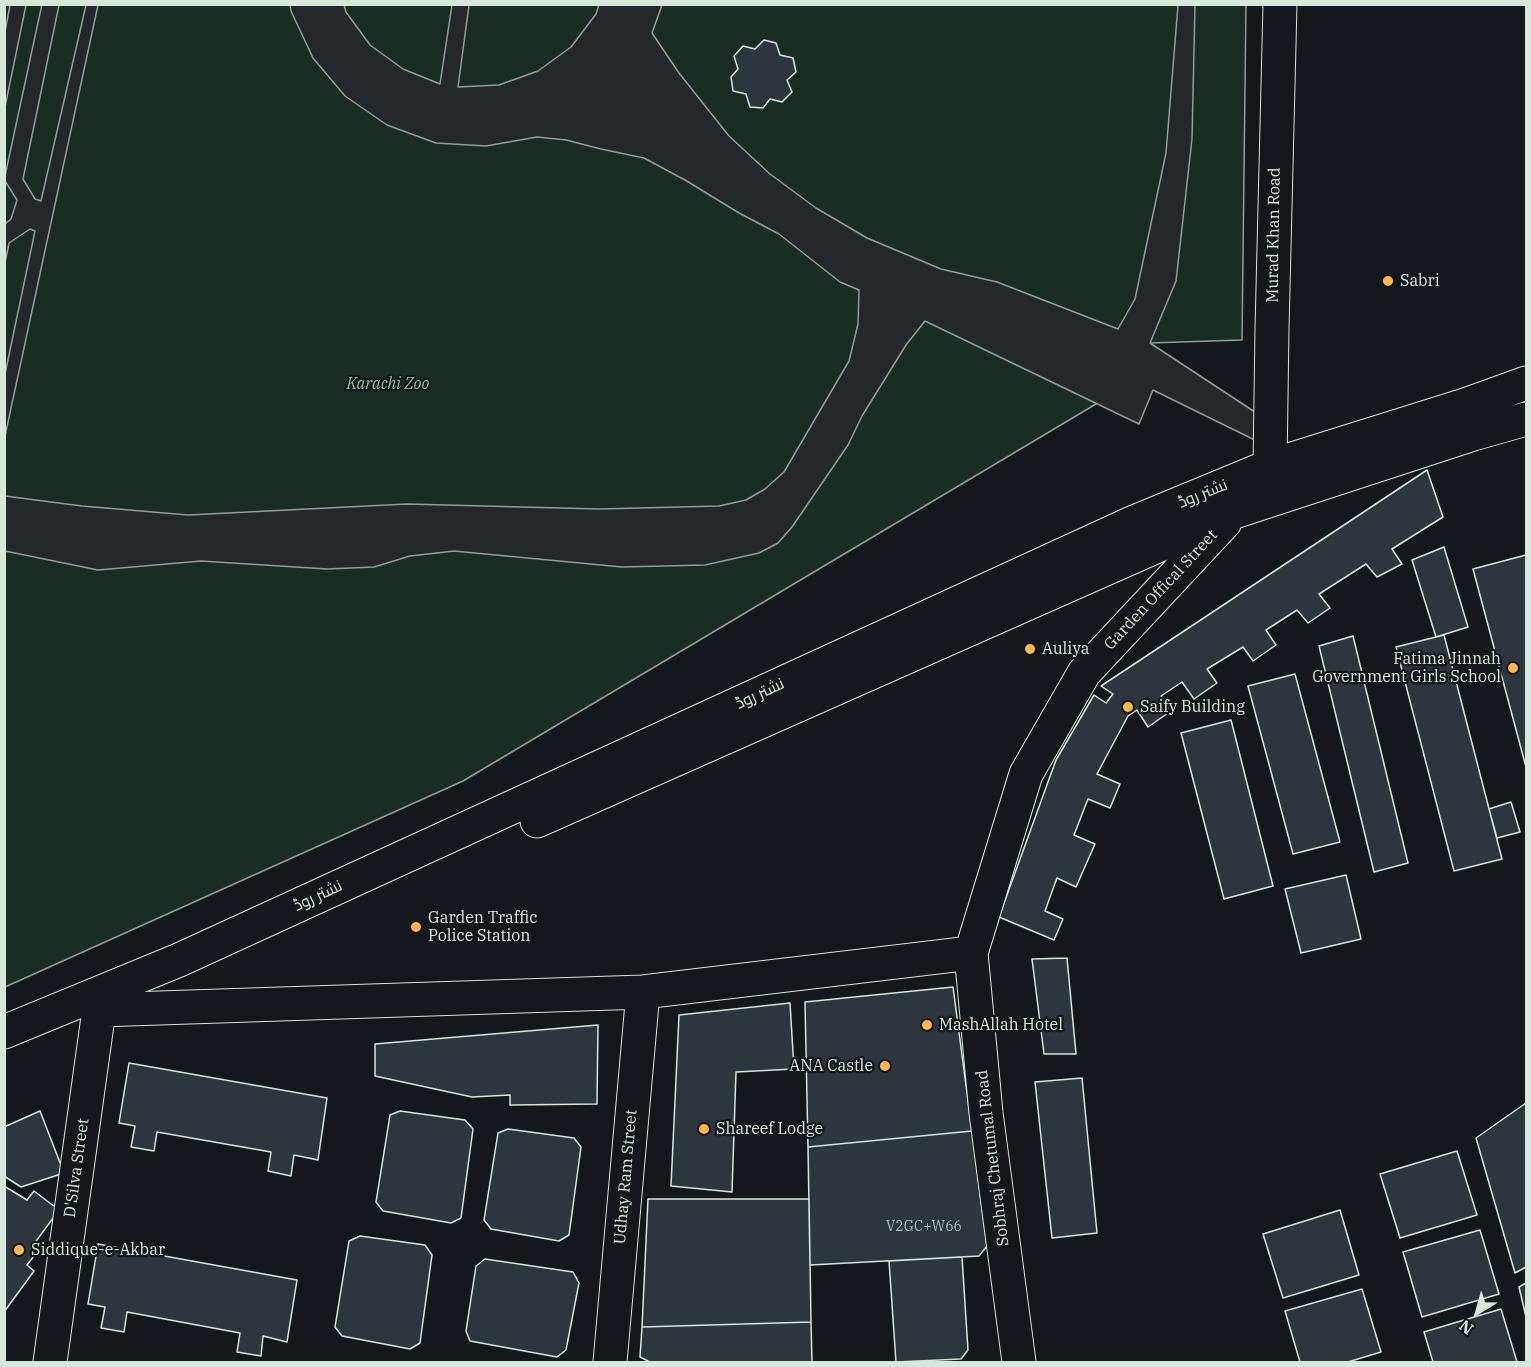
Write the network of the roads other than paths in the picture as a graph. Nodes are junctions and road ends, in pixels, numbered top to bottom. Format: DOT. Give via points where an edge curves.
graph roads {
  1 [pos="1280,4"];
  2 [pos="1527,382"];
  3 [pos="1527,419"];
  4 [pos="1270,466"];
  5 [pos="1234,512"];
  6 [pos="971,953"];
  7 [pos="643,992"];
  8 [pos="99,1010"];
  9 [pos="4,1032"];
  10 [pos="4,1051"];
  11 [pos="50,1362"];
  12 [pos="610,1362"];
  13 [pos="1019,1362"];
  1 -- 4 [label="main road, Murad Khan Road"];
  2 -- 4 [label="main road, نشتر روڈ"];
  3 -- 5 [label="main road, نشتر روڈ"];
  4 -- 5 [label="main road, Garden Offical Street"];
  4 -- 9 [label="main road, نشتر روڈ" via="1132,523 179,960"];
  5 -- 6 [label="main road, Garden Offical Street" via="1084,673 1026,774"];
  5 -- 8 [label="main road, نشتر روڈ" via="246,950"];
  6 -- 7 [label="main road"];
  6 -- 13 [label="main road, Sobhraj Chetumal Road" via="986,1113"];
  7 -- 8 [label="main road"];
  7 -- 12 [label="main road, Udhay Ram Street"];
  8 -- 10 [label="main road, نشتر روڈ"];
  8 -- 11 [label="main road, D'Silva Street"];
}
